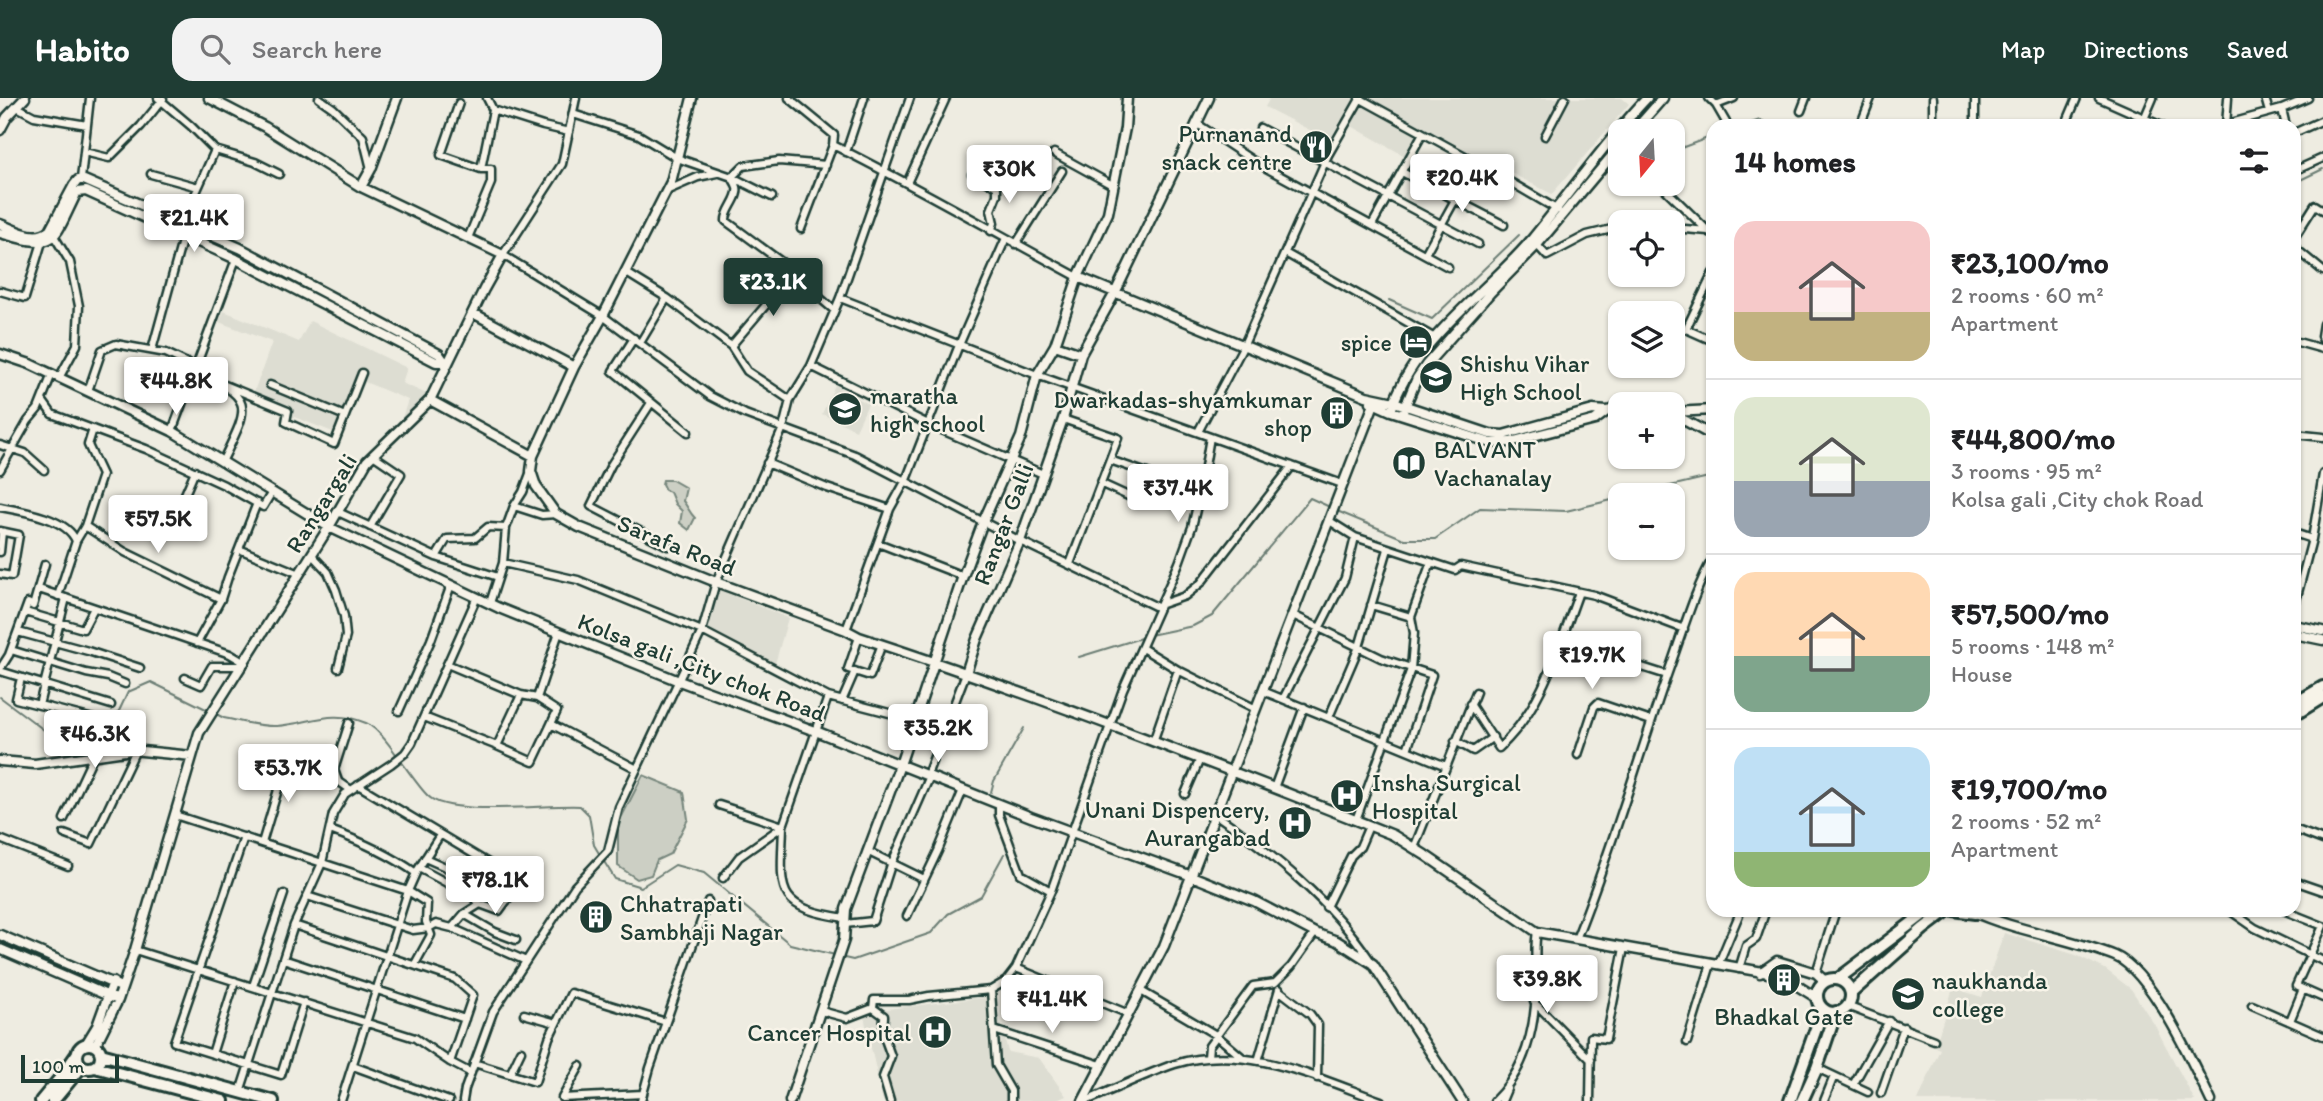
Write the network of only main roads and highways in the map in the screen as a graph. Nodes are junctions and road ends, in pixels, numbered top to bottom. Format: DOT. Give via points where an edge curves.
graph roads {
  1 [pos="2323,687"];
  2 [pos="2323,697"];
  3 [pos="2301,700"];
  4 [pos="2301,711"];
  5 [pos="1920,917"];
  6 [pos="1939,917"];
  7 [pos="1838,979"];
  8 [pos="1851,993"];
  9 [pos="1824,1009"];
  10 [pos="1836,1012"];
  11 [pos="94,1048"];
  12 [pos="76,1054"];
  13 [pos="82,1066"];
  14 [pos="95,1067"];
  15 [pos="41,1101"];
  16 [pos="53,1101"];
  17 [pos="223,1101"];
  18 [pos="274,1101"];
  19 [pos="1790,1101"];
  20 [pos="1802,1101"];
  1 -- 3 [label="main road"];
  2 -- 4 [label="main road"];
  5 -- 7 [label="main road"];
  6 -- 8 [label="main road"];
  7 -- 8 [label="main road"];
  7 -- 9 [label="main road" via="1821,977 1817,998"];
  8 -- 10 [label="main road" via="1847,1006"];
  9 -- 10 [label="main road"];
  9 -- 19 [label="main road"];
  10 -- 20 [label="main road"];
  11 -- 12 [label="main road" via="80,1048"];
  11 -- 14 [label="main road" via="100,1061"];
  11 -- 18 [label="main road"];
  12 -- 13 [label="main road"];
  12 -- 15 [label="main road"];
  13 -- 14 [label="main road"];
  13 -- 16 [label="main road"];
  14 -- 17 [label="main road"];
}
